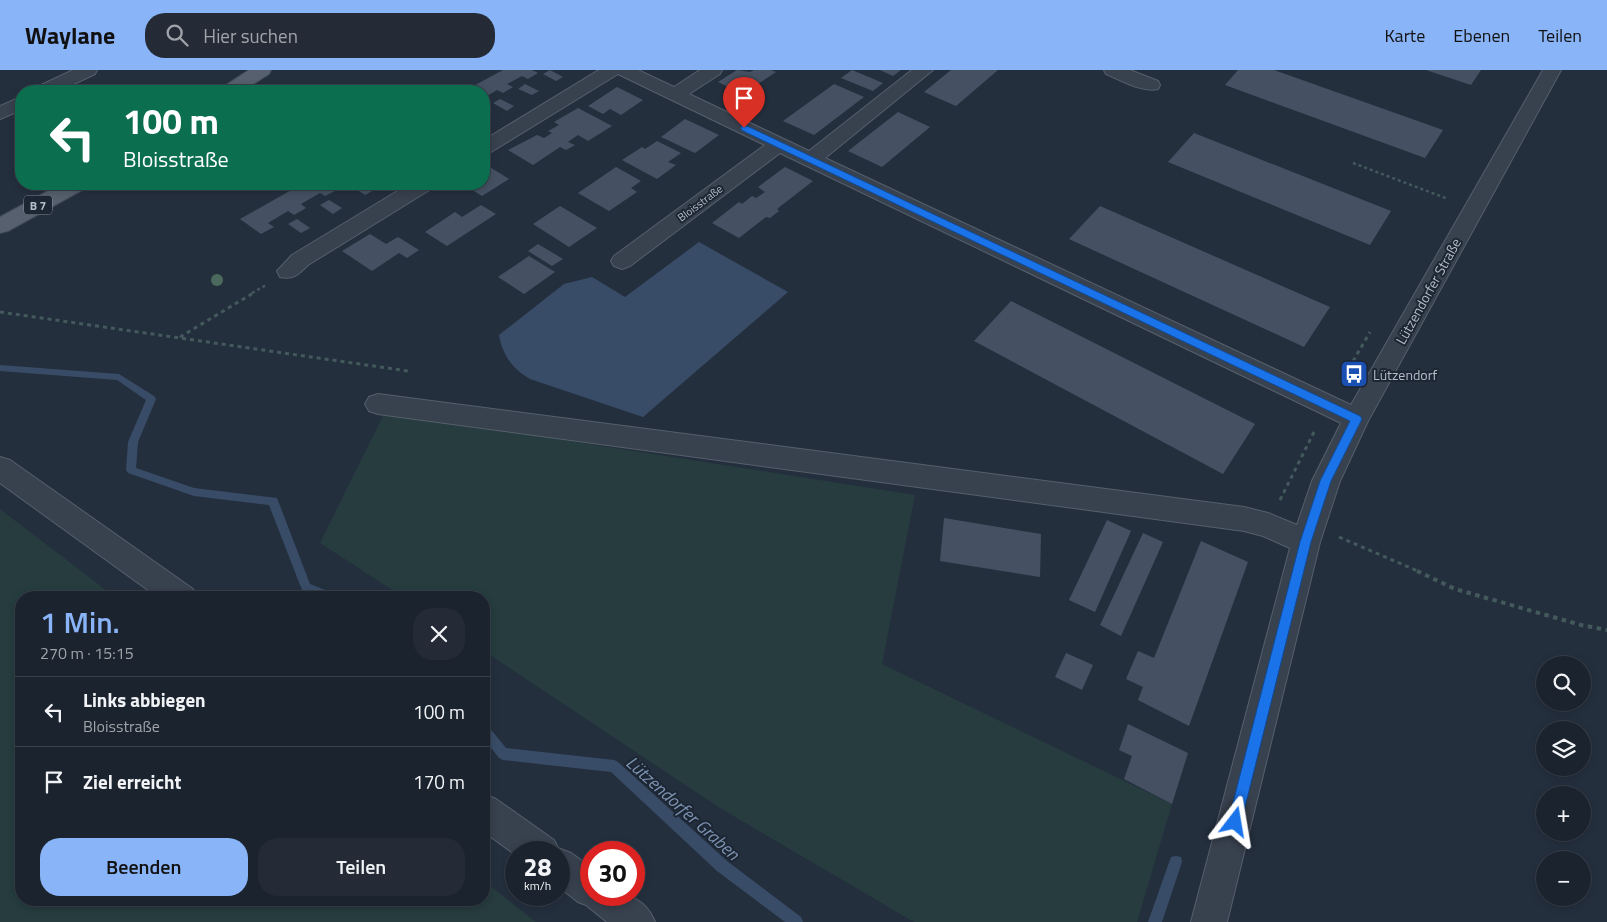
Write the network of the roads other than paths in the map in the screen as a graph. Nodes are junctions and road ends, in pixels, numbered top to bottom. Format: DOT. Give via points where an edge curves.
graph roads {
  1 [pos="88,70"];
  2 [pos="262,70"];
  3 [pos="612,70"];
  4 [pos="623,70"];
  5 [pos="713,70"];
  6 [pos="924,70"];
  7 [pos="1113,70"];
  8 [pos="1552,70"];
  9 [pos="57,85"];
  10 [pos="239,85"];
  11 [pos="1151,85"];
  12 [pos="675,95"];
  13 [pos="15,105"];
  14 [pos="0,113"];
  15 [pos="490,144"];
  16 [pos="778,145"];
  17 [pos="810,160"];
  18 [pos="65,190"];
  19 [pos="414,190"];
  20 [pos="0,226"];
  21 [pos="622,261"];
  22 [pos="288,271"];
  23 [pos="378,404"];
  24 [pos="1356,419"];
  25 [pos="0,468"];
  26 [pos="1308,534"];
  27 [pos="173,591"];
  28 [pos="490,814"];
  29 [pos="527,841"];
  30 [pos="615,906"];
  31 [pos="1211,920"];
  32 [pos="637,922"];
  1 -- 9 [label="street"];
  2 -- 10 [label="main road"];
  3 -- 15 [label="street"];
  4 -- 12 [label="street"];
  5 -- 12 [label="street"];
  6 -- 17 [label="street"];
  7 -- 11 [label="street"];
  8 -- 24 [label="street, Lützendorfer Straße"];
  12 -- 16 [label="street"];
  13 -- 14 [label="street"];
  16 -- 17 [label="street"];
  16 -- 21 [label="street, Bloisstraße"];
  17 -- 24 [label="street"];
  18 -- 20 [label="main road, B 7"];
  19 -- 22 [label="street" via="300,260"];
  23 -- 26 [label="street" via="1244,519"];
  24 -- 26 [label="street, Lützendorfer Straße" via="1326,481"];
  25 -- 27 [label="street"];
  26 -- 31 [label="street, Lützendorfer Straße"];
  28 -- 29 [label="street"];
  30 -- 32 [label="street"];
}
